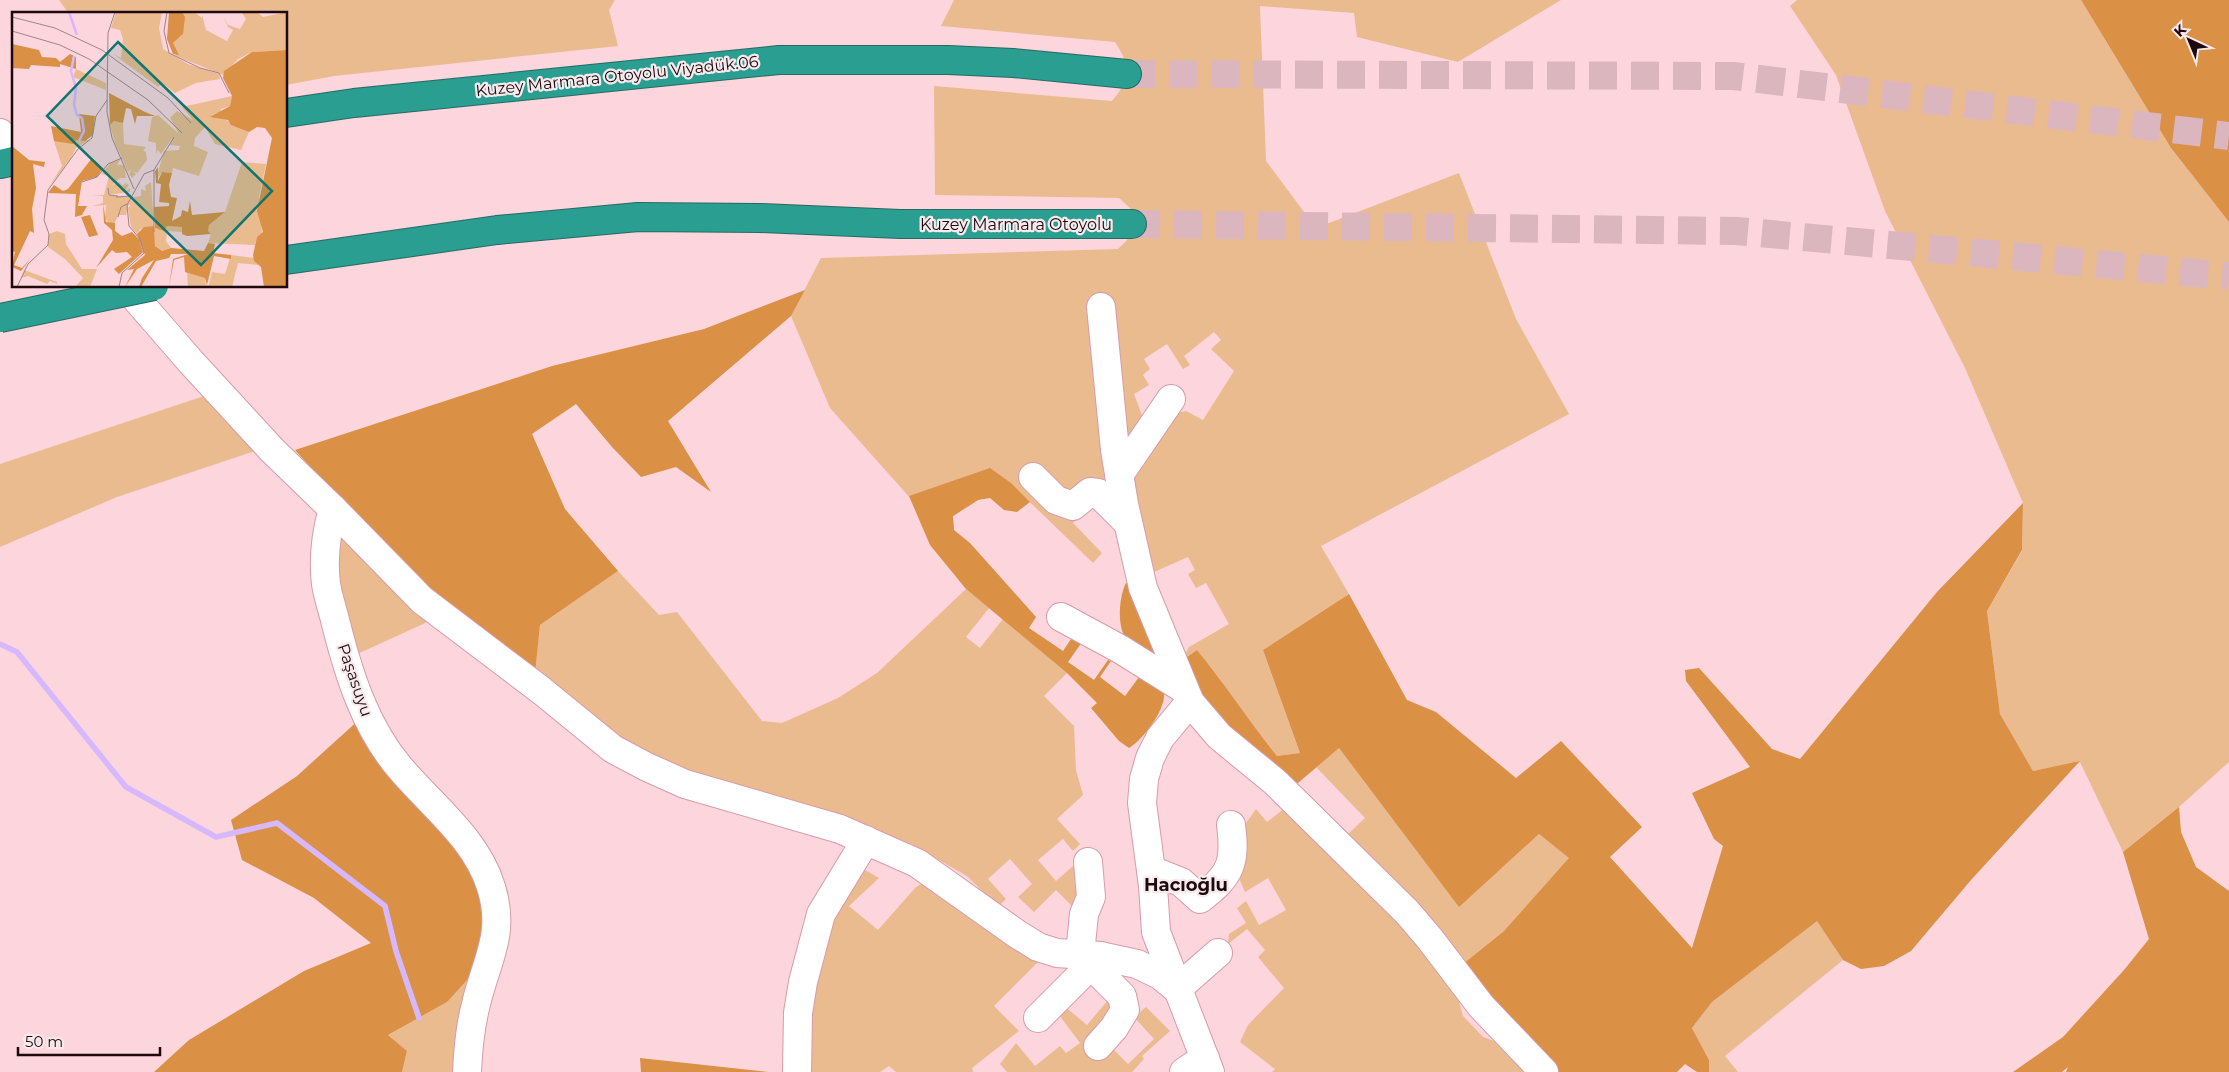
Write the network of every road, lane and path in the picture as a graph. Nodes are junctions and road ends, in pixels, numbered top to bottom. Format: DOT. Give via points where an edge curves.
graph roads {
  1 [pos="1127,74"];
  2 [pos="288,113"];
  3 [pos="0,134"];
  4 [pos="12,147"];
  5 [pos="1132,224"];
  6 [pos="288,260"];
  7 [pos="127,288"];
  8 [pos="144,288"];
  9 [pos="1101,307"];
  10 [pos="0,318"];
  11 [pos="1171,399"];
  12 [pos="1119,475"];
  13 [pos="1033,477"];
  14 [pos="333,509"];
  15 [pos="1128,523"];
  16 [pos="1061,617"];
  17 [pos="1187,696"];
  18 [pos="1231,825"];
  19 [pos="866,840"];
  20 [pos="1088,862"];
  21 [pos="1151,870"];
  22 [pos="1218,953"];
  23 [pos="1090,959"];
  24 [pos="1178,988"];
  25 [pos="1038,1018"];
  26 [pos="1098,1046"];
  27 [pos="1200,1067"];
  28 [pos="467,1072"];
  29 [pos="797,1072"];
  30 [pos="1544,1072"];
  1 -- 2 [label="highway, Kuzey Marmara Otoyolu Viyadük.06" via="948,60 779,60 364,102"];
  3 -- 4 [label="street"];
  5 -- 6 [label="highway, Kuzey Marmara Otoyolu" via="900,224 638,217 497,230"];
  7 -- 14 [label="street" via="272,450"];
  8 -- 10 [label="highway, bridge"];
  9 -- 12 [label="street"];
  11 -- 12 [label="street"];
  12 -- 15 [label="street"];
  13 -- 15 [label="street" via="1056,500 1073,506 1090,492 1098,494"];
  14 -- 19 [label="street" via="422,600 613,749 685,784 840,829"];
  14 -- 28 [label="street, Paşasuyu" via="325,550 326,584 342,648 364,714 400,768 474,848 484,865 495,903 497,932 476,1003"];
  15 -- 17 [label="street" via="1143,588"];
  16 -- 17 [label="street" via="1120,649"];
  17 -- 21 [label="street" via="1160,738 1144,779 1142,803"];
  17 -- 30 [label="street" via="1219,736 1275,782 1407,912 1481,1006"];
  18 -- 21 [label="street" via="1234,849 1229,869 1218,886 1200,899 1181,882"];
  19 -- 23 [label="street" via="917,862 1038,947"];
  19 -- 29 [label="street" via="821,914 798,1013"];
  20 -- 23 [label="street" via="1090,897 1084,914"];
  21 -- 24 [label="street" via="1156,932"];
  22 -- 24 [label="street"];
  23 -- 24 [label="street" via="1137,964"];
  23 -- 25 [label="street"];
  23 -- 26 [label="street" via="1122,996 1126,1010"];
  24 -- 27 [label="street"];
}
